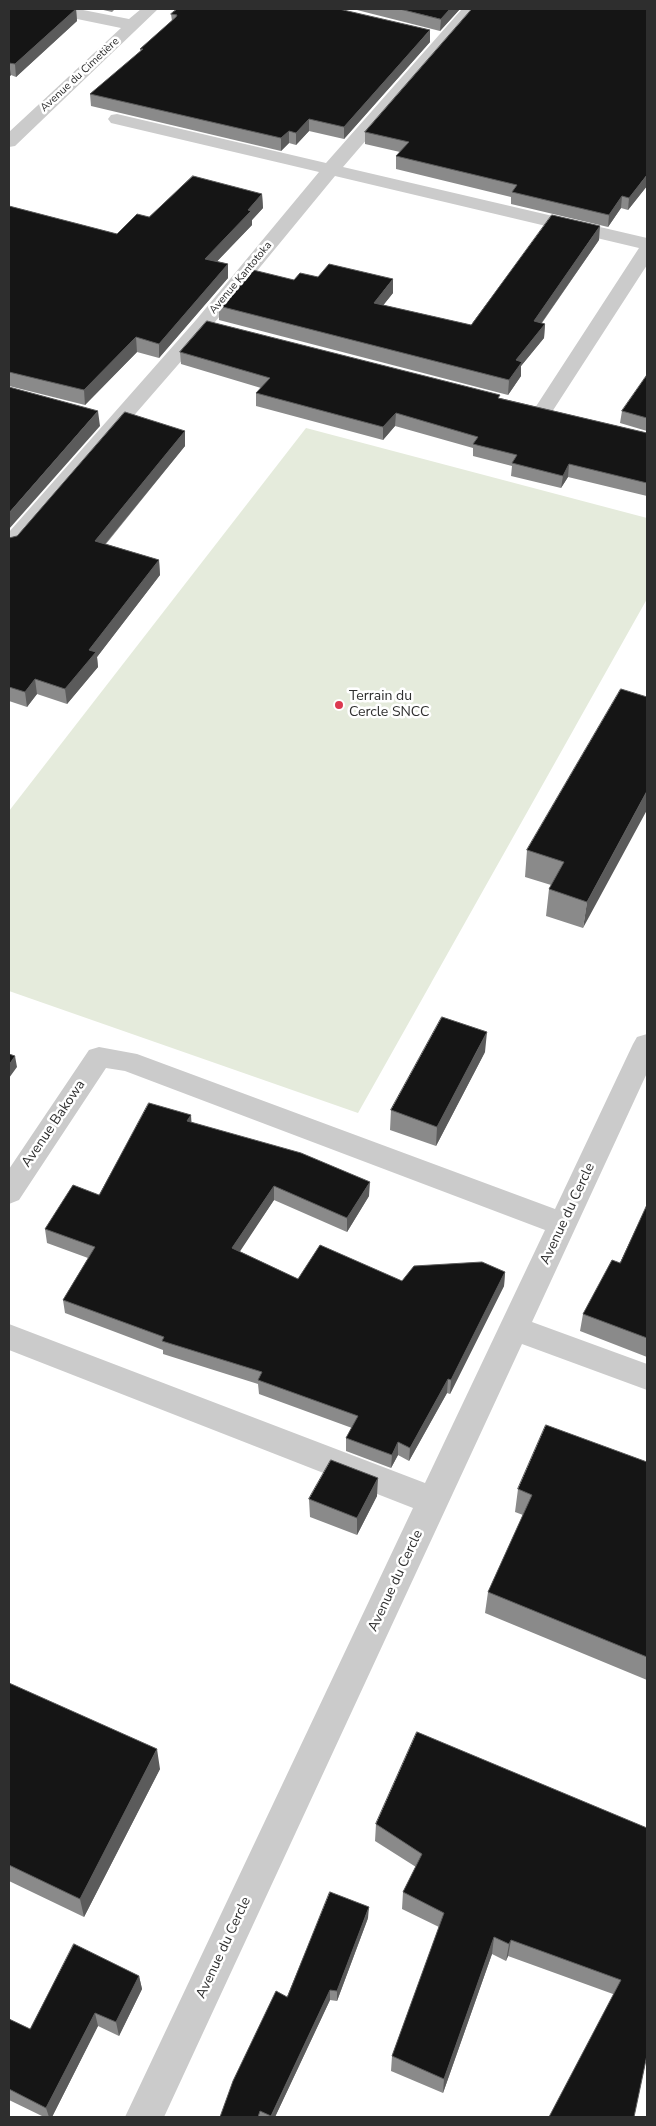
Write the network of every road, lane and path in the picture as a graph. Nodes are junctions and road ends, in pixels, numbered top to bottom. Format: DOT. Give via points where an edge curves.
graph roads {
  1 [pos="54,9"];
  2 [pos="150,9"];
  3 [pos="471,9"];
  4 [pos="132,26"];
  5 [pos="117,119"];
  6 [pos="9,142"];
  7 [pos="331,170"];
  8 [pos="647,244"];
  9 [pos="647,250"];
  10 [pos="543,412"];
  11 [pos="9,544"];
  12 [pos="647,1044"];
  13 [pos="9,1192"];
  14 [pos="563,1224"];
  15 [pos="514,1328"];
  16 [pos="9,1337"];
  17 [pos="647,1378"];
  18 [pos="434,1501"];
  19 [pos="144,2117"];
  1 -- 4 [label="street"];
  2 -- 4 [label="street, Avenue du Cimetière"];
  3 -- 7 [label="street, Avenue Kantotoka" via="435,37"];
  4 -- 6 [label="street, Avenue du Cimetière"];
  5 -- 7 [label="street"];
  7 -- 8 [label="street"];
  7 -- 11 [label="street, Avenue Kantotoka" via="212,326 108,419"];
  9 -- 10 [label="street"];
  12 -- 14 [label="street, Avenue du Cercle"];
  13 -- 14 [label="street, Avenue Bakowa" via="99,1057 127,1061"];
  14 -- 15 [label="street, Avenue du Cercle"];
  15 -- 17 [label="street"];
  15 -- 18 [label="street, Avenue du Cercle"];
  16 -- 18 [label="street"];
  18 -- 19 [label="street, Avenue du Cercle"];
}
